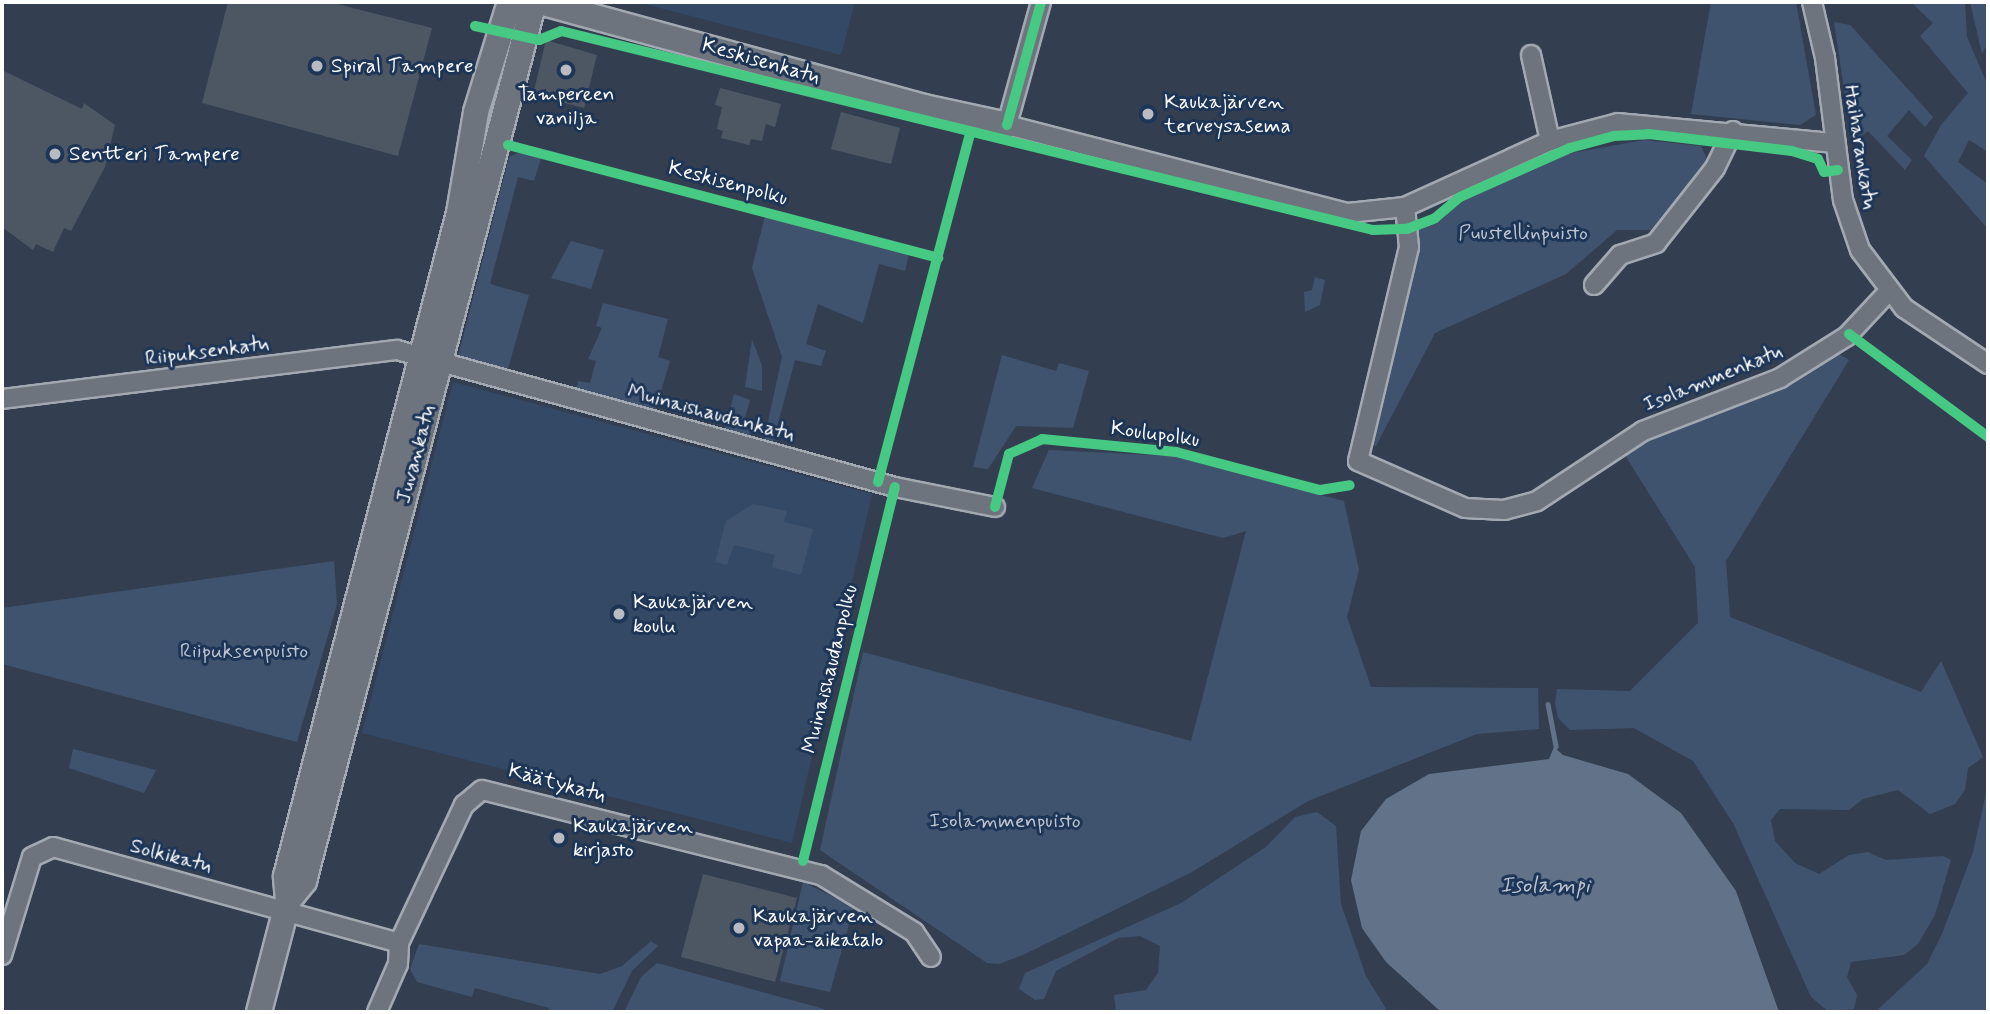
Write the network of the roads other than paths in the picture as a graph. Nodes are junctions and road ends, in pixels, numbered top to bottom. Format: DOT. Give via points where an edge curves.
graph roads {
  1 [pos="510,2"];
  2 [pos="534,2"];
  3 [pos="540,2"];
  4 [pos="1041,2"];
  5 [pos="1812,2"];
  6 [pos="1531,55"];
  7 [pos="1007,125"];
  8 [pos="1733,131"];
  9 [pos="1550,141"];
  10 [pos="1834,143"];
  11 [pos="1405,207"];
  12 [pos="1594,285"];
  13 [pos="1888,292"];
  14 [pos="430,359"];
  15 [pos="1988,364"];
  16 [pos="2,399"];
  17 [pos="995,507"];
  18 [pos="287,905"];
  19 [pos="399,943"];
  20 [pos="2,955"];
  21 [pos="931,957"];
  22 [pos="259,1012"];
  23 [pos="377,1012"];
  1 -- 14 [label="main road, Juvankatu" via="474,120"];
  2 -- 14 [label="main road, Juvankatu"];
  3 -- 7 [label="main road, Keskisenkatu"];
  4 -- 7 [label="street"];
  5 -- 10 [label="street, Haiharankatu"];
  6 -- 9 [label="street"];
  7 -- 11 [label="street, Keskisenkatu" via="1348,212"];
  8 -- 9 [label="street, Keskisenkatu" via="1619,123"];
  8 -- 10 [label="street, Keskisenkatu"];
  8 -- 12 [label="street" via="1715,167 1656,243 1620,255"];
  9 -- 11 [label="street, Keskisenkatu"];
  10 -- 13 [label="street, Haiharankatu" via="1850,225"];
  11 -- 13 [label="street, Isolammenkatu" via="1409,247 1358,461 1465,508 1504,510 1537,501 1643,431 1780,378 1847,336"];
  13 -- 15 [label="street, Haiharankatu"];
  14 -- 16 [label="street, Riipuksenkatu" via="397,350"];
  14 -- 17 [label="street, Muinaishaudankatu" via="895,487"];
  14 -- 18 [label="main road, Juvankatu" via="304,881"];
  18 -- 19 [label="street, Solkikatu"];
  18 -- 20 [label="street, Solkikatu" via="53,847 32,857"];
  18 -- 22 [label="main road, Juvankatu"];
  19 -- 21 [label="street, Käätykatu" via="464,804 476,792 491,789 821,875 914,932"];
  19 -- 23 [label="street, Käätykatu" via="398,964"];
}
